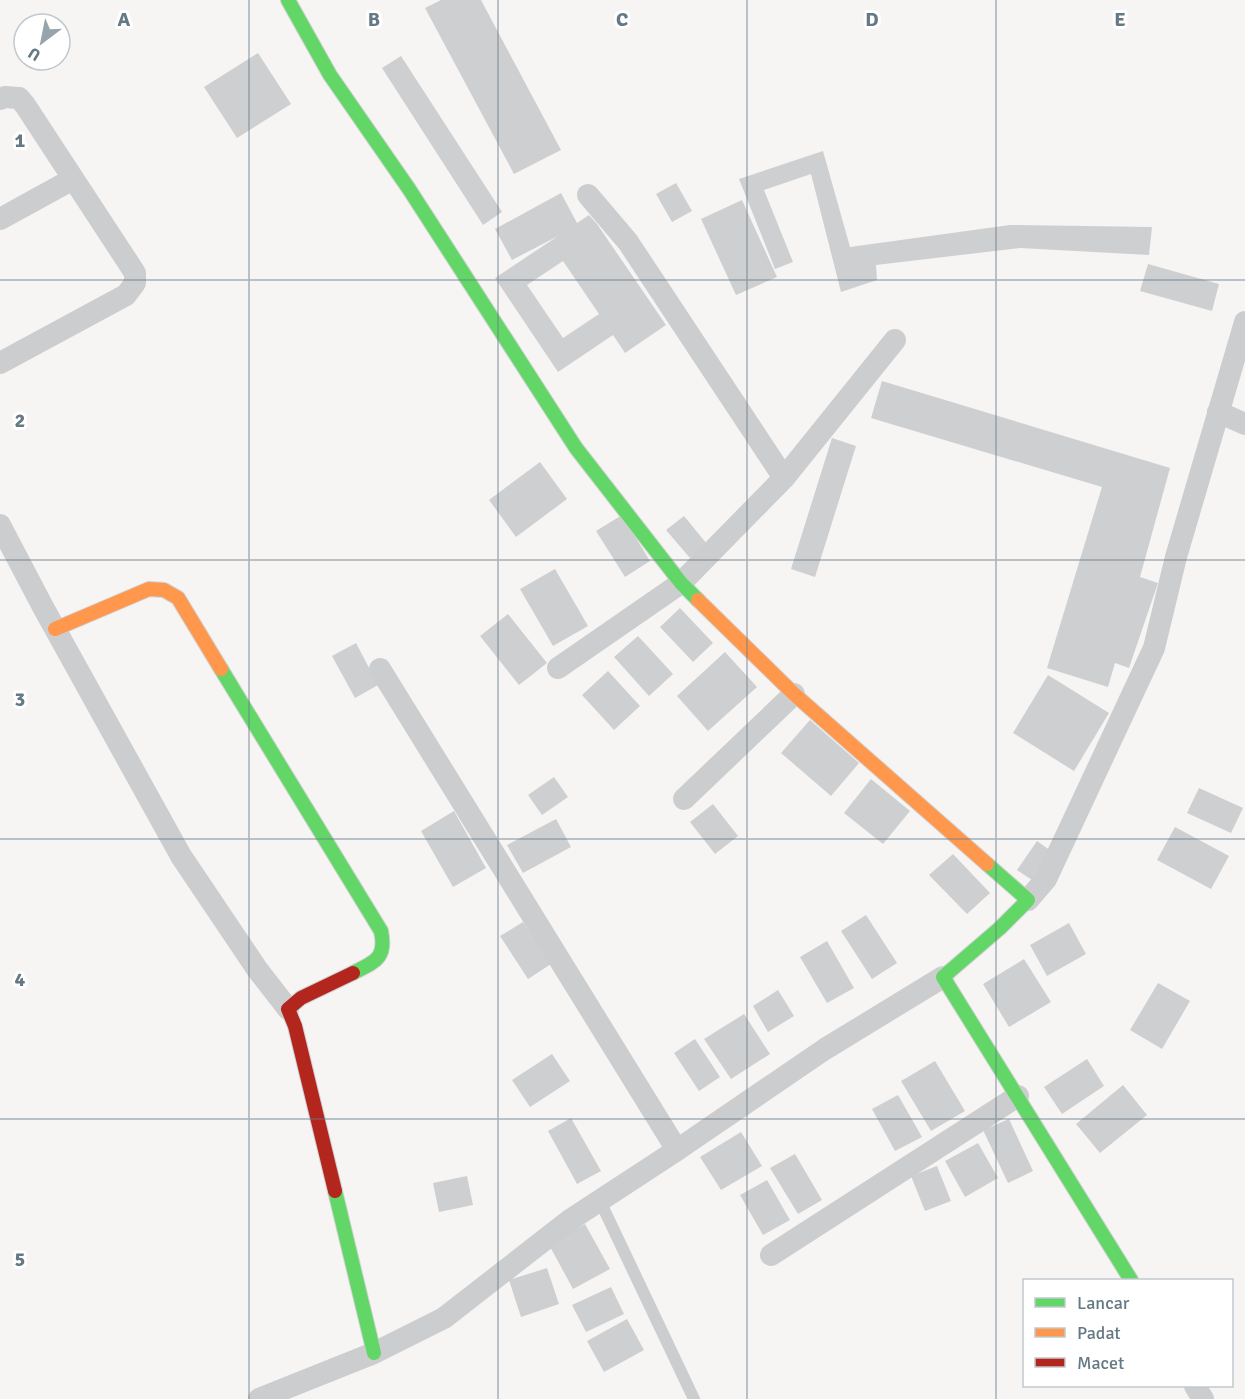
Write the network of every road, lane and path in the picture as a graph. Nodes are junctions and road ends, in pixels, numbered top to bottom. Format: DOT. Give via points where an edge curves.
graph roads {
  1 [pos="288,0"];
  2 [pos="0,99"];
  3 [pos="73,178"];
  4 [pos="588,195"];
  5 [pos="0,219"];
  6 [pos="1245,322"];
  7 [pos="895,340"];
  8 [pos="0,363"];
  9 [pos="1218,412"];
  10 [pos="1245,424"];
  11 [pos="784,478"];
  12 [pos="0,525"];
  13 [pos="681,584"];
  14 [pos="55,629"];
  15 [pos="558,668"];
  16 [pos="380,669"];
  17 [pos="794,694"];
  18 [pos="684,799"];
  19 [pos="1028,900"];
  20 [pos="943,976"];
  21 [pos="288,1009"];
  22 [pos="1018,1095"];
  23 [pos="676,1150"];
  24 [pos="600,1201"];
  25 [pos="771,1255"];
  26 [pos="1130,1279"];
  27 [pos="374,1353"];
  28 [pos="258,1399"];
  29 [pos="694,1399"];
  1 -- 13 [label="street" via="330,75 576,448"];
  2 -- 3 [label="street" via="19,98"];
  3 -- 5 [label="street"];
  3 -- 8 [label="street" via="135,273 135,283 126,295"];
  4 -- 11 [label="street" via="628,242"];
  6 -- 9 [label="street"];
  7 -- 11 [label="street"];
  9 -- 10 [label="street"];
  9 -- 19 [label="street" via="1154,648 1046,879"];
  11 -- 13 [label="street"];
  12 -- 14 [label="street"];
  13 -- 15 [label="street"];
  13 -- 17 [label="street"];
  14 -- 21 [label="street" via="182,856"];
  14 -- 21 [label="street" via="149,589 159,588 178,598 381,931 382,955 375,962 301,998"];
  16 -- 23 [label="street"];
  17 -- 18 [label="street"];
  17 -- 19 [label="street"];
  19 -- 20 [label="street"];
  20 -- 22 [label="street"];
  20 -- 23 [label="street"];
  21 -- 27 [label="street"];
  22 -- 25 [label="street"];
  22 -- 26 [label="street"];
  23 -- 24 [label="street"];
  24 -- 27 [label="street" via="444,1318"];
  24 -- 29 [label="lane"];
  27 -- 28 [label="street"];
}
